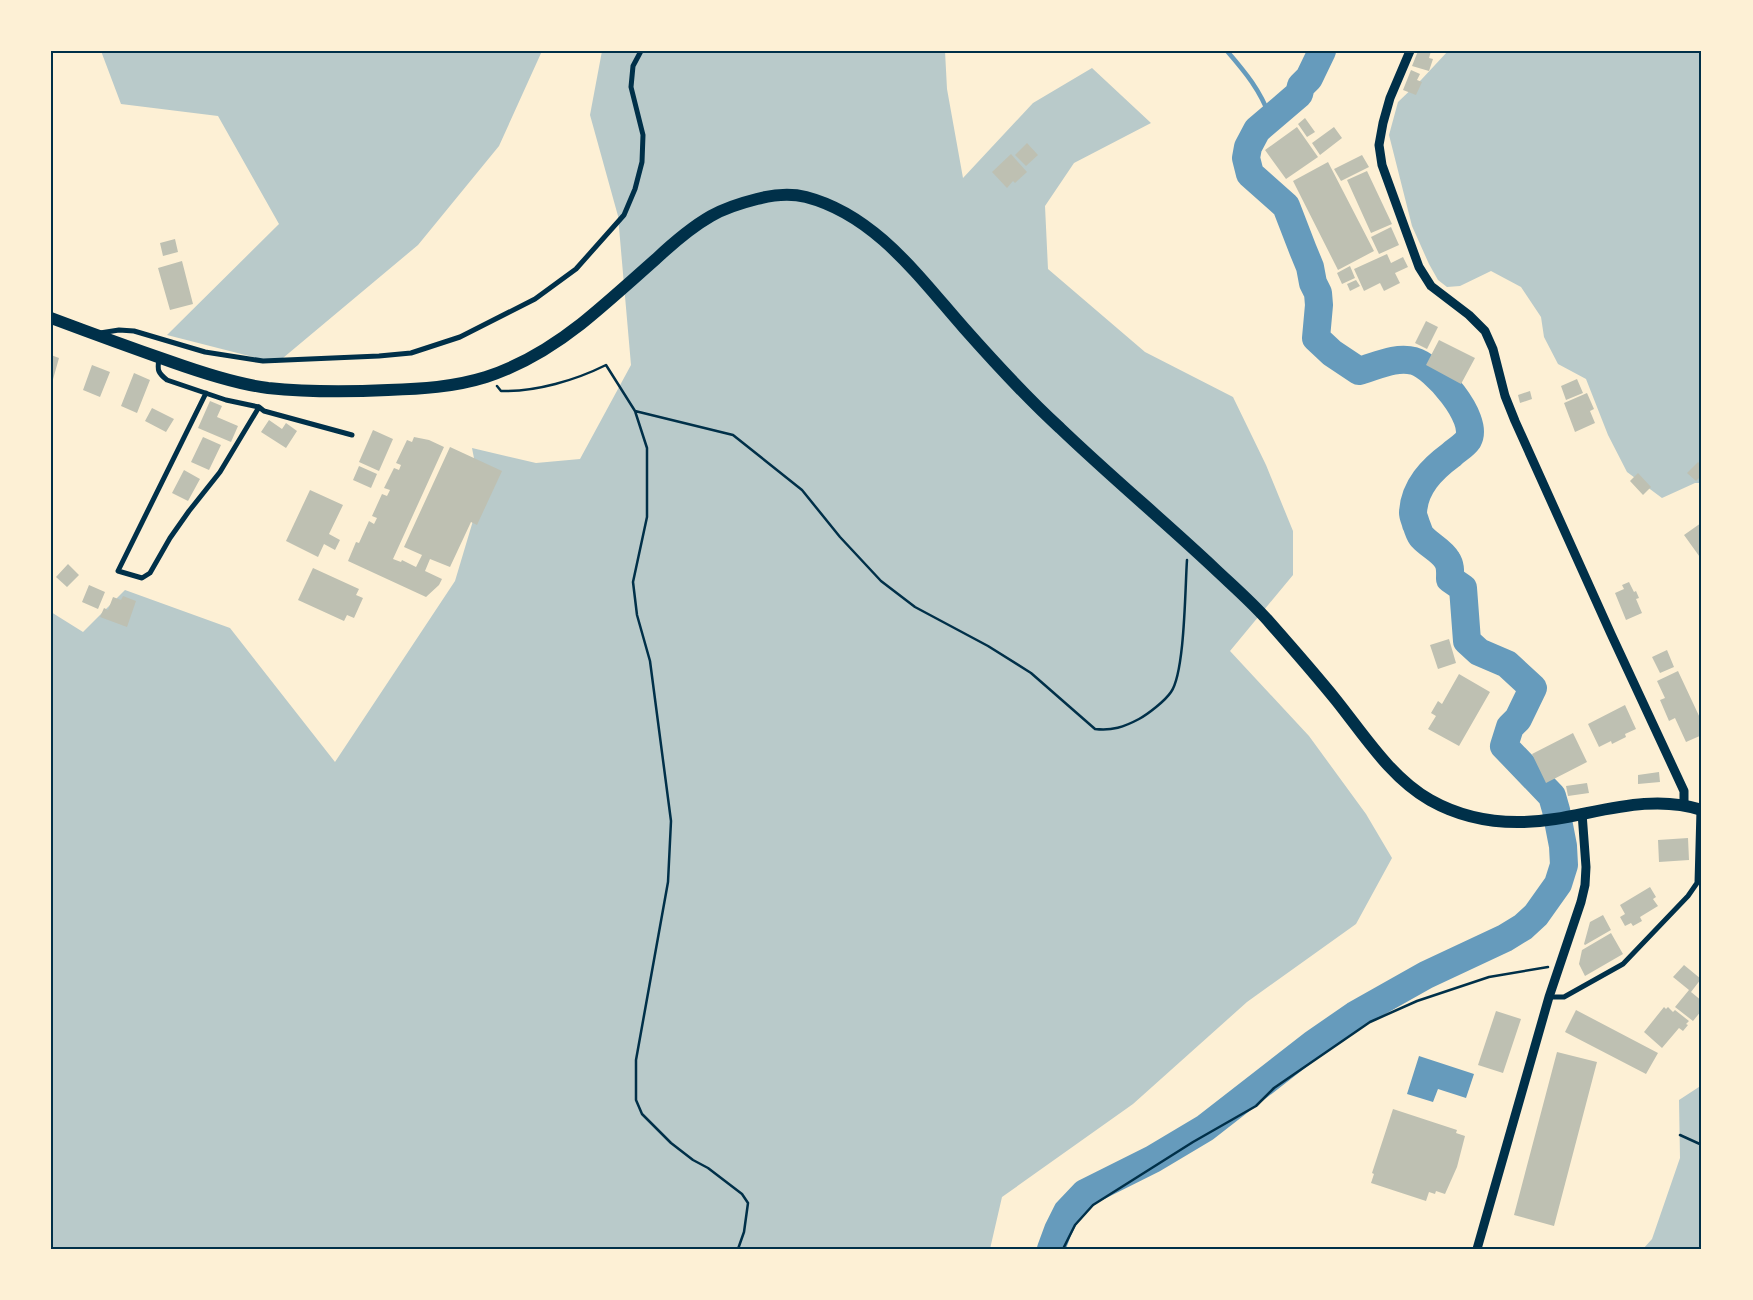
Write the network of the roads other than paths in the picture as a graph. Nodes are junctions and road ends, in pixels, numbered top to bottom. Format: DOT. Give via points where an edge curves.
graph roads {
  1 [pos="641,51"];
  2 [pos="1410,51"];
  3 [pos="51,318"];
  4 [pos="94,334"];
  5 [pos="159,358"];
  6 [pos="206,393"];
  7 [pos="259,408"];
  8 [pos="352,436"];
  9 [pos="1684,804"];
  10 [pos="1700,810"];
  11 [pos="1582,814"];
  12 [pos="1699,885"];
  13 [pos="1549,997"];
  14 [pos="1477,1249"];
  1 -- 4 [label="street" via="633,66 632,87 643,135 642,162 624,215 576,269 535,298 460,337 411,354 263,361 205,352 134,331"];
  2 -- 9 [label="street" via="1390,98 1379,145 1382,165 1415,258 1431,286 1485,331 1515,421 1684,791"];
  3 -- 4 [label="main road"];
  4 -- 5 [label="main road"];
  5 -- 6 [label="street" via="159,374"];
  5 -- 11 [label="main road" via="241,383 303,390 427,389 488,376 521,362 574,329 689,230 712,215 769,195 801,195 850,215 871,229 899,256 1014,384 1266,618 1383,759 1412,789 1447,809 1470,818 1495,822 1529,822"];
  6 -- 7 [label="street"];
  6 -- 7 [label="street" via="118,571 142,578 150,574 170,538 220,472"];
  7 -- 8 [label="street"];
  9 -- 10 [label="main road"];
  9 -- 11 [label="main road" via="1648,803"];
  10 -- 12 [label="street"];
  11 -- 13 [label="street" via="1585,885"];
  12 -- 13 [label="street" via="1623,964 1564,997"];
  13 -- 14 [label="street"];
}
